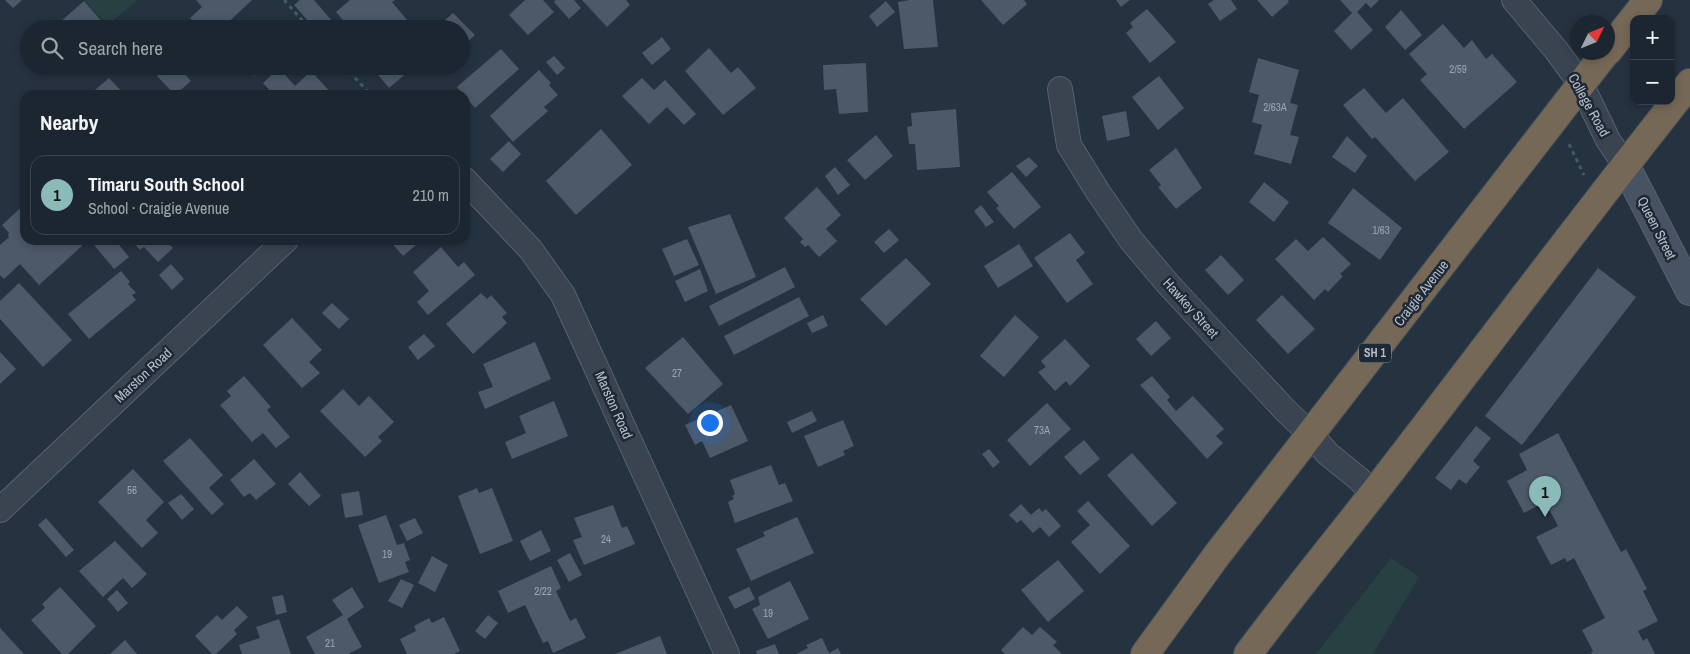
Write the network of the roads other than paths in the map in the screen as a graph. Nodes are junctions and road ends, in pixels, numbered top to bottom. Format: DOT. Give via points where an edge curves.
graph roads {
  1 [pos="1514,0"];
  2 [pos="1648,0"];
  3 [pos="1615,42"];
  4 [pos="1600,60"];
  5 [pos="1690,83"];
  6 [pos="1581,84"];
  7 [pos="1060,90"];
  8 [pos="1625,166"];
  9 [pos="470,185"];
  10 [pos="281,245"];
  11 [pos="1690,291"];
  12 [pos="1311,435"];
  13 [pos="1373,494"];
  14 [pos="0,510"];
  15 [pos="727,654"];
  16 [pos="1145,654"];
  17 [pos="1248,654"];
  1 -- 6 [label="street, College Road"];
  2 -- 3 [label="highway, Craigie Avenue / SH 1"];
  4 -- 6 [label="highway, Craigie Avenue / SH 1"];
  5 -- 8 [label="highway"];
  6 -- 8 [label="street, College Road" via="1608,140"];
  6 -- 12 [label="highway, Craigie Avenue / SH 1"];
  7 -- 12 [label="street, Hawkey Street" via="1069,145 1131,240 1194,312"];
  8 -- 11 [label="street, Queen Street"];
  8 -- 13 [label="highway"];
  9 -- 15 [label="street, Marston Road" via="531,250 563,295"];
  10 -- 14 [label="street, Marston Road"];
  12 -- 13 [label="street, Hawkey Street"];
  12 -- 16 [label="highway, Craigie Avenue / SH 1"];
  13 -- 17 [label="highway"];
}
